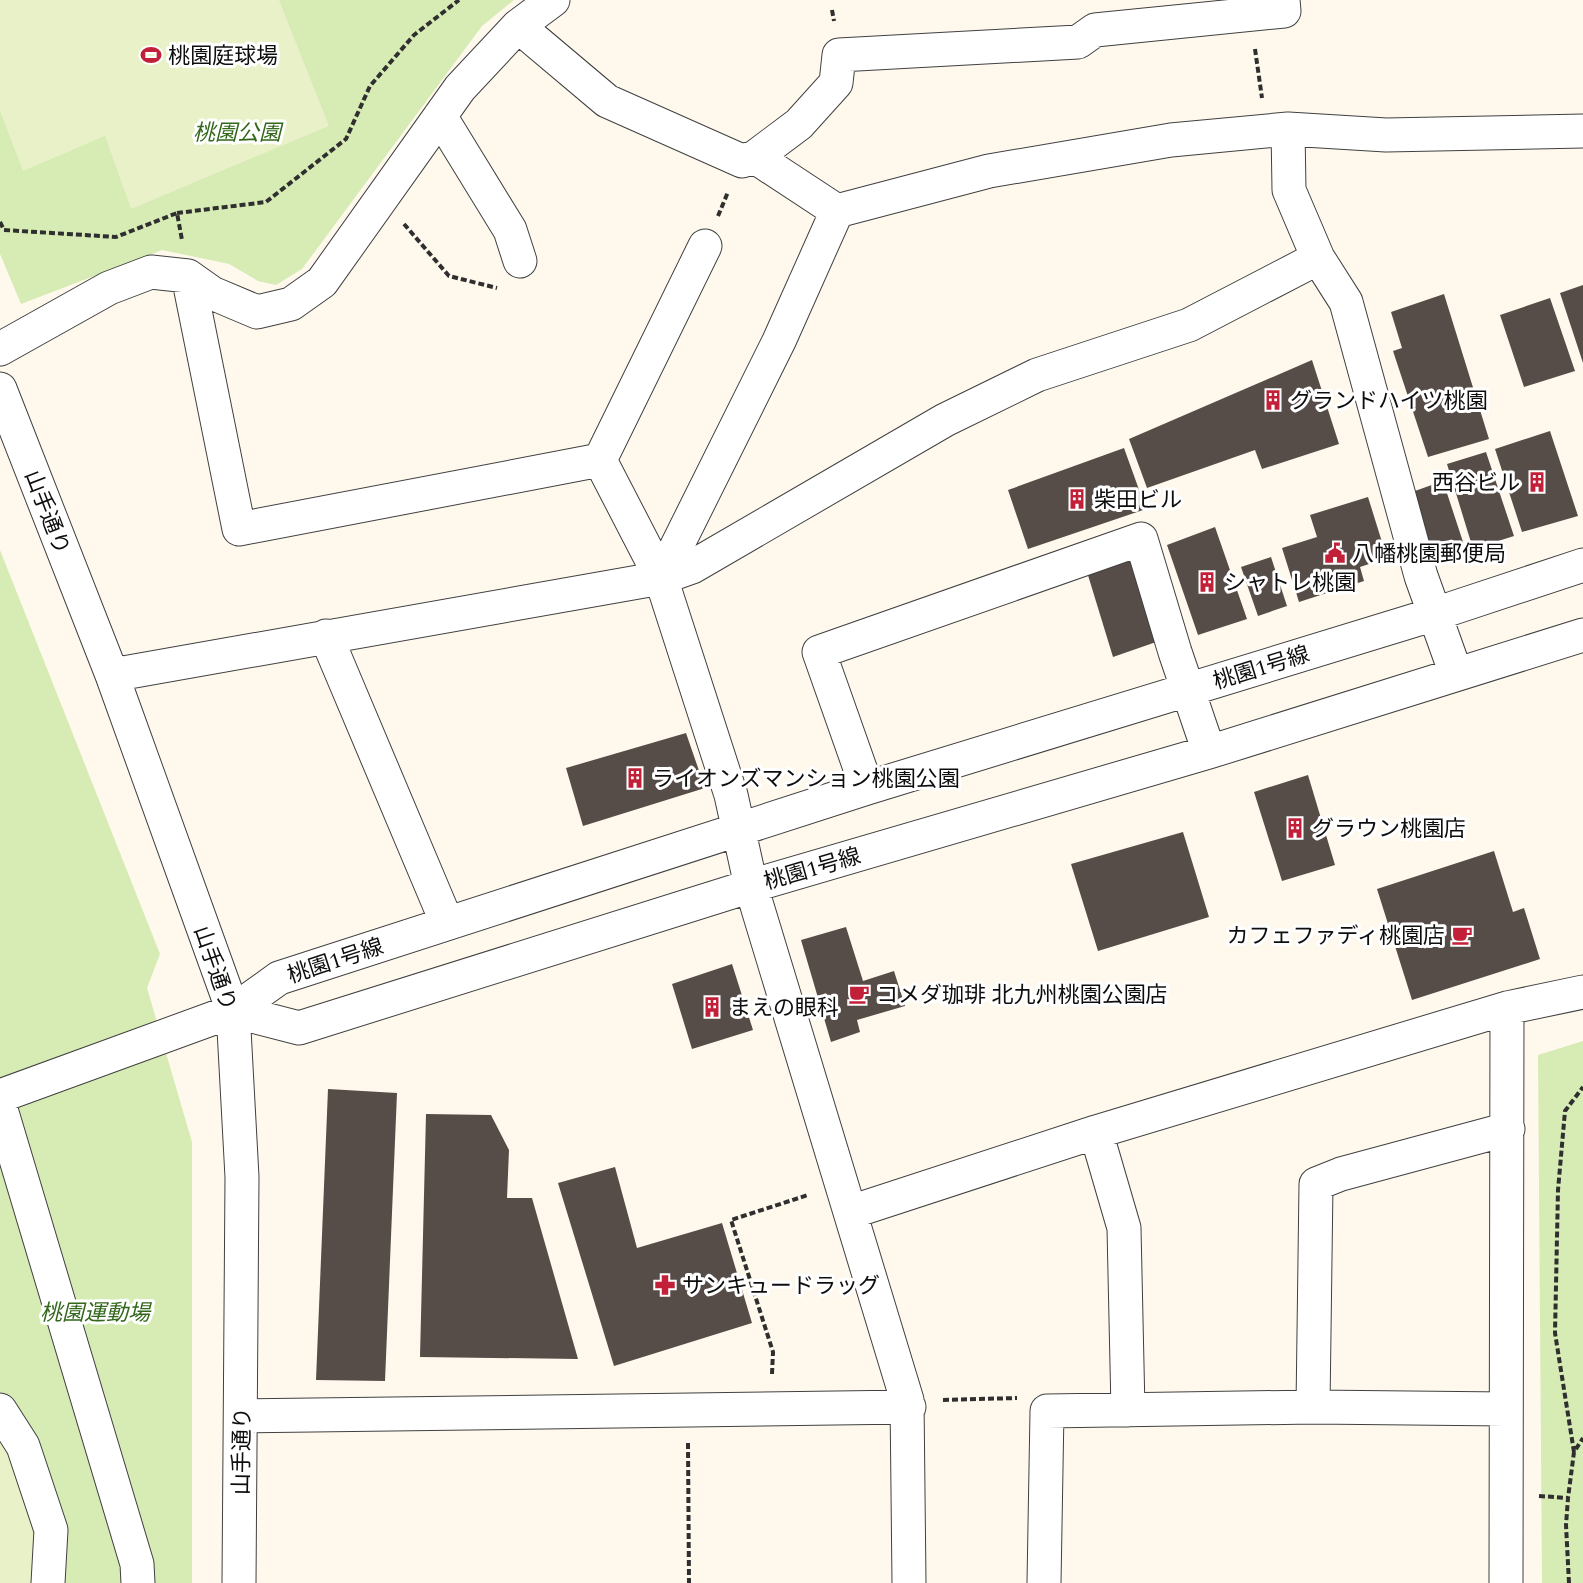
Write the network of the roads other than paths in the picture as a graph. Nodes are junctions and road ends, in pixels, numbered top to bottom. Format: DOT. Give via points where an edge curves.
graph roads {
  1 [pos="554,0"];
  2 [pos="1283,0"];
  3 [pos="518,26"];
  4 [pos="440,116"];
  5 [pos="1278,130"];
  6 [pos="1583,131"];
  7 [pos="748,159"];
  8 [pos="837,211"];
  9 [pos="705,246"];
  10 [pos="1318,258"];
  11 [pos="520,261"];
  12 [pos="188,276"];
  13 [pos="0,349"];
  14 [pos="0,389"];
  15 [pos="600,460"];
  16 [pos="1583,565"];
  17 [pos="661,578"];
  18 [pos="1435,614"];
  19 [pos="1583,635"];
  20 [pos="326,636"];
  21 [pos="1456,674"];
  22 [pos="112,675"];
  23 [pos="1188,690"];
  24 [pos="1209,752"];
  25 [pos="867,788"];
  26 [pos="738,830"];
  27 [pos="751,886"];
  28 [pos="447,923"];
  29 [pos="1583,992"];
  30 [pos="1507,1008"];
  31 [pos="233,1011"];
  32 [pos="0,1096"];
  33 [pos="0,1106"];
  34 [pos="1508,1129"];
  35 [pos="1096,1132"];
  36 [pos="847,1198"];
  37 [pos="908,1404"];
  38 [pos="1313,1407"];
  39 [pos="1506,1409"];
  40 [pos="0,1410"];
  41 [pos="1128,1410"];
  42 [pos="242,1416"];
  43 [pos="48,1583"];
  44 [pos="138,1583"];
  45 [pos="239,1583"];
  46 [pos="909,1583"];
  47 [pos="1044,1583"];
  48 [pos="1506,1583"];
  1 -- 3 [label="street"];
  2 -- 7 [label="street" via="1284,11 1095,30 1078,42 838,55 836,83 799,124"];
  3 -- 4 [label="street" via="460,88"];
  3 -- 7 [label="street" via="607,101"];
  4 -- 11 [label="street" via="510,230"];
  4 -- 12 [label="street" via="321,282 291,304 257,312 212,293"];
  5 -- 6 [label="street" via="1386,135"];
  5 -- 8 [label="street" via="1171,140 989,171"];
  5 -- 10 [label="street" via="1289,190"];
  7 -- 8 [label="street"];
  8 -- 17 [label="street" via="779,341"];
  9 -- 15 [label="street"];
  10 -- 17 [label="street" via="1189,325 1037,375 945,420 692,567"];
  10 -- 18 [label="street" via="1346,302 1421,576"];
  12 -- 13 [label="street" via="151,272 110,288"];
  12 -- 15 [label="street" via="239,529"];
  14 -- 22 [label="street, 山手通り"];
  15 -- 17 [label="street"];
  16 -- 18 [label="street, 桃園1号線"];
  17 -- 20 [label="street"];
  17 -- 26 [label="street"];
  18 -- 21 [label="street"];
  18 -- 23 [label="street, 桃園1号線"];
  19 -- 21 [label="street, 桃園1号線"];
  20 -- 22 [label="street"];
  20 -- 28 [label="street"];
  21 -- 24 [label="street, 桃園1号線"];
  22 -- 31 [label="street, 山手通り"];
  23 -- 24 [label="street"];
  23 -- 25 [label="street, 桃園1号線"];
  23 -- 25 [label="street" via="1141,539 819,652"];
  24 -- 27 [label="street, 桃園1号線"];
  25 -- 26 [label="street, 桃園1号線"];
  26 -- 27 [label="street"];
  26 -- 28 [label="street, 桃園1号線"];
  27 -- 31 [label="street, 桃園1号線" via="299,1028"];
  27 -- 36 [label="street"];
  28 -- 31 [label="street, 桃園1号線" via="279,978"];
  29 -- 30 [label="street"];
  30 -- 34 [label="street"];
  30 -- 35 [label="street"];
  31 -- 32 [label="street"];
  31 -- 42 [label="street, 山手通り" via="242,1177"];
  33 -- 44 [label="street" via="137,1564"];
  34 -- 38 [label="street" via="1316,1184"];
  34 -- 39 [label="street"];
  35 -- 36 [label="street"];
  35 -- 41 [label="street" via="1124,1228"];
  36 -- 37 [label="street"];
  37 -- 42 [label="street"];
  37 -- 46 [label="street"];
  38 -- 39 [label="street"];
  38 -- 41 [label="street"];
  39 -- 48 [label="street"];
  40 -- 43 [label="street" via="23,1446 51,1530"];
  41 -- 47 [label="street" via="1047,1411"];
  42 -- 45 [label="street, 山手通り"];
}
